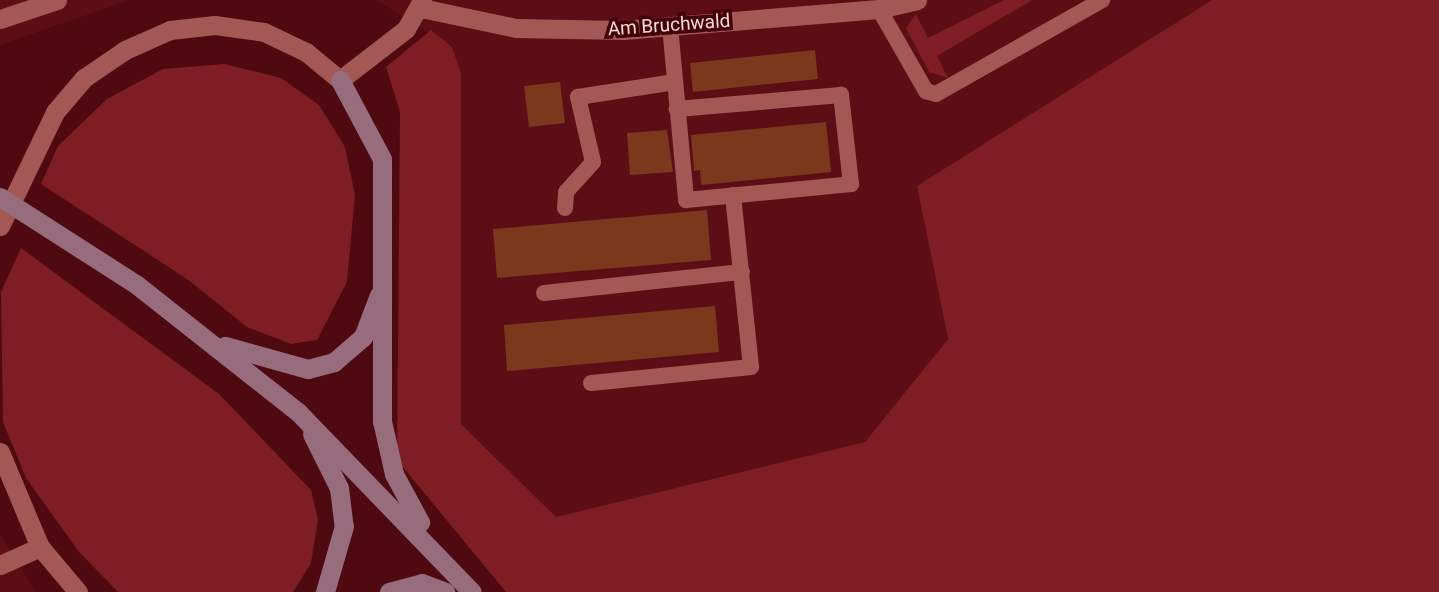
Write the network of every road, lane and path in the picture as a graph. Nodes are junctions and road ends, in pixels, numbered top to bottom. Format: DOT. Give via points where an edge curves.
graph roads {
  1 [pos="58,0"];
  2 [pos="917,0"];
  3 [pos="1102,0"];
  4 [pos="422,4"];
  5 [pos="880,9"];
  6 [pos="0,19"];
  7 [pos="670,26"];
  8 [pos="340,80"];
  9 [pos="675,82"];
  10 [pos="677,109"];
  11 [pos="733,195"];
  12 [pos="0,198"];
  13 [pos="565,208"];
  14 [pos="0,226"];
  15 [pos="742,272"];
  16 [pos="383,275"];
  17 [pos="544,293"];
  18 [pos="207,339"];
  19 [pos="591,383"];
  20 [pos="299,412"];
  21 [pos="0,452"];
  22 [pos="430,542"];
  23 [pos="40,547"];
  24 [pos="0,565"];
  25 [pos="78,592"];
  26 [pos="325,592"];
  27 [pos="389,592"];
  28 [pos="445,592"];
  29 [pos="472,592"];
  1 -- 6 [label="street"];
  2 -- 5 [label="street, Am Bruchwald"];
  3 -- 5 [label="lane" via="936,94 926,91"];
  4 -- 7 [label="street, Am Bruchwald" via="516,28"];
  4 -- 8 [label="street, Am Bruchwald" via="406,29"];
  5 -- 7 [label="street, Am Bruchwald"];
  7 -- 9 [label="lane"];
  8 -- 14 [label="street" via="306,52 264,32 215,25 170,30 125,50 70,95 26,161"];
  8 -- 16 [label="main road" via="382,159"];
  9 -- 10 [label="lane"];
  9 -- 13 [label="lane" via="579,97 593,162 566,192"];
  10 -- 11 [label="lane" via="686,200"];
  10 -- 11 [label="lane" via="841,95 851,184"];
  11 -- 15 [label="lane"];
  12 -- 18 [label="main road" via="60,233"];
  15 -- 17 [label="lane"];
  15 -- 19 [label="lane" via="751,367"];
  16 -- 18 [label="main road" via="363,337 334,362 308,369 271,363"];
  16 -- 22 [label="main road" via="385,442"];
  18 -- 20 [label="main road"];
  20 -- 22 [label="main road"];
  20 -- 26 [label="main road" via="339,488 342,551"];
  21 -- 23 [label="street"];
  22 -- 29 [label="main road"];
  23 -- 24 [label="street"];
  23 -- 25 [label="street"];
  27 -- 28 [label="main road" via="422,583"];
}
